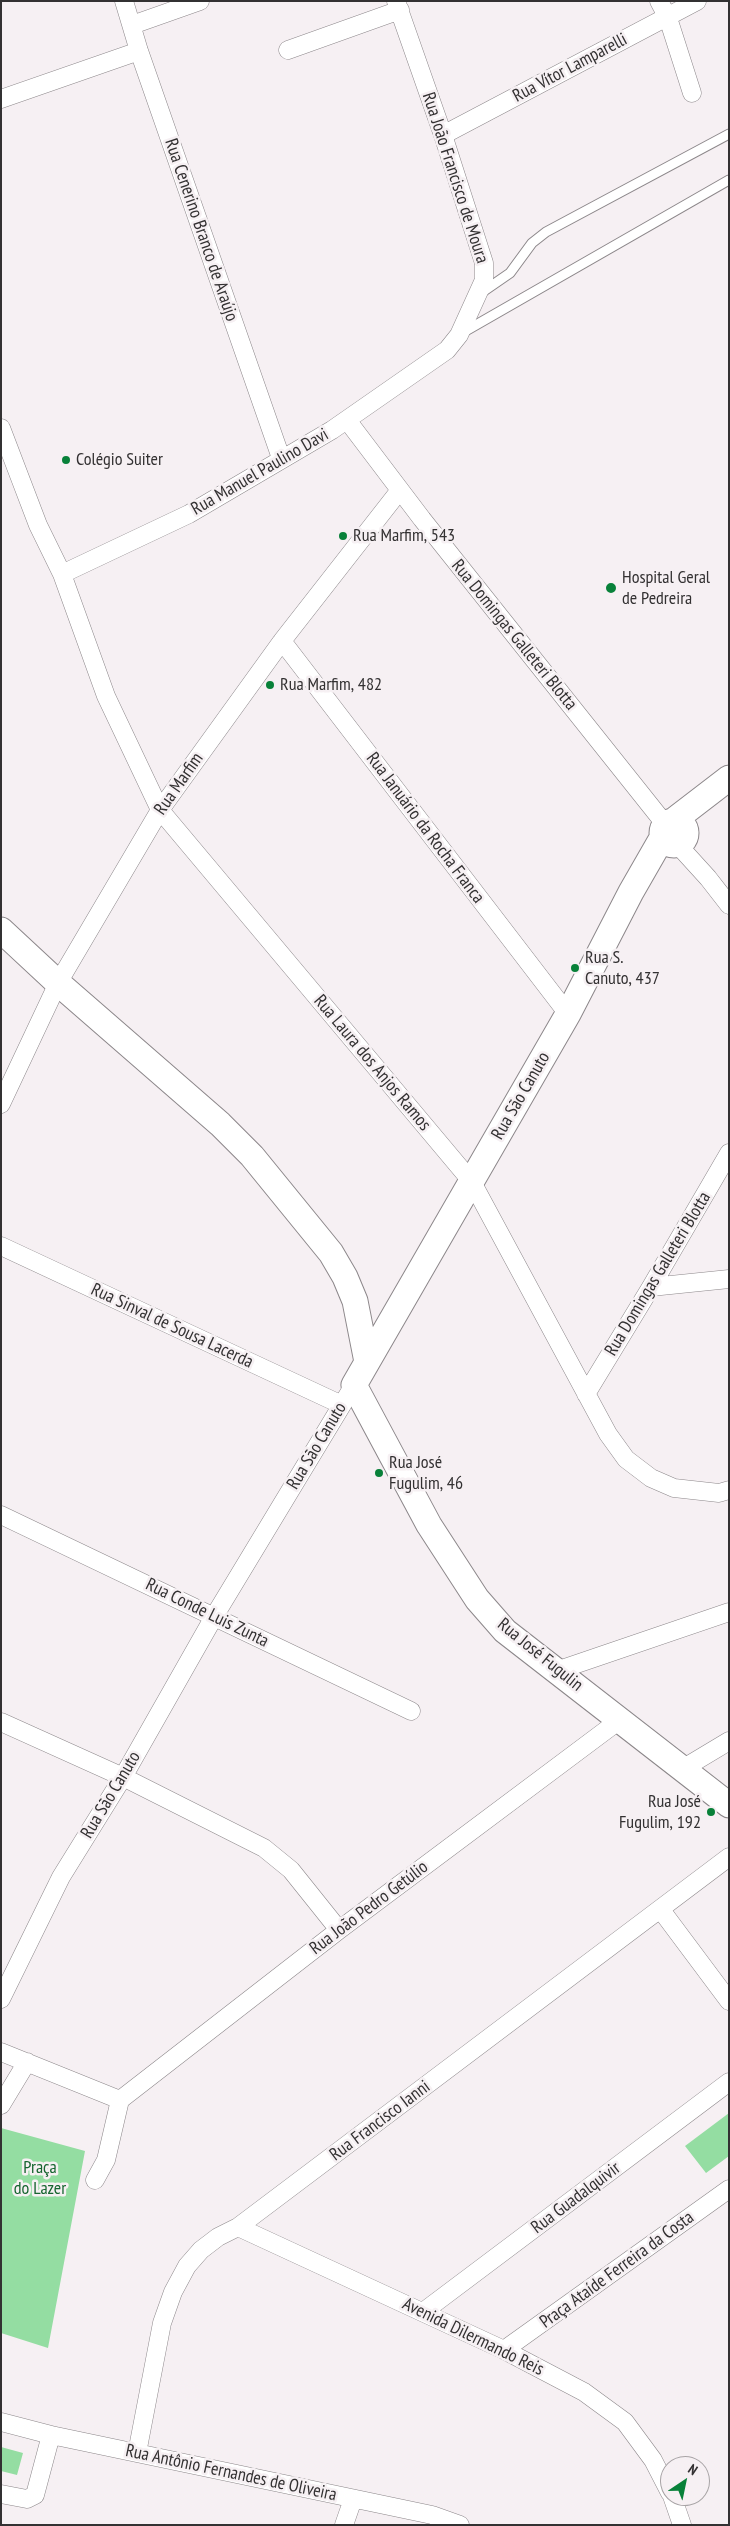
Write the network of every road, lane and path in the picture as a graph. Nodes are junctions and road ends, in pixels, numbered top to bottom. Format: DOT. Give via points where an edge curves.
graph roads {
  1 [pos="124,1"];
  2 [pos="200,1"];
  3 [pos="658,1"];
  4 [pos="697,1"];
  5 [pos="398,6"];
  6 [pos="668,18"];
  7 [pos="132,25"];
  8 [pos="288,50"];
  9 [pos="139,51"];
  10 [pos="692,93"];
  11 [pos="1,99"];
  12 [pos="729,134"];
  13 [pos="443,135"];
  14 [pos="729,180"];
  15 [pos="477,295"];
  16 [pos="459,335"];
  17 [pos="447,350"];
  18 [pos="347,420"];
  19 [pos="1,428"];
  20 [pos="281,458"];
  21 [pos="400,490"];
  22 [pos="62,574"];
  23 [pos="282,641"];
  24 [pos="729,778"];
  25 [pos="729,783"];
  26 [pos="160,810"];
  27 [pos="675,836"];
  28 [pos="729,905"];
  29 [pos="1,930"];
  30 [pos="58,983"];
  31 [pos="568,1014"];
  32 [pos="1,1104"];
  33 [pos="729,1152"];
  34 [pos="472,1182"];
  35 [pos="1,1246"];
  36 [pos="729,1280"];
  37 [pos="651,1288"];
  38 [pos="367,1362"];
  39 [pos="586,1394"];
  40 [pos="348,1395"];
  41 [pos="729,1490"];
  42 [pos="1,1515"];
  43 [pos="729,1612"];
  44 [pos="214,1615"];
  45 [pos="556,1671"];
  46 [pos="412,1711"];
  47 [pos="620,1719"];
  48 [pos="1,1722"];
  49 [pos="729,1741"];
  50 [pos="684,1768"];
  51 [pos="123,1777"];
  52 [pos="729,1805"];
  53 [pos="729,1857"];
  54 [pos="661,1910"];
  55 [pos="339,1930"];
  56 [pos="1,1999"];
  57 [pos="729,2001"];
  58 [pos="1,2052"];
  59 [pos="27,2062"];
  60 [pos="729,2082"];
  61 [pos="120,2100"];
  62 [pos="1,2105"];
  63 [pos="96,2180"];
  64 [pos="729,2189"];
  65 [pos="238,2227"];
  66 [pos="423,2312"];
  67 [pos="504,2350"];
  68 [pos="1,2422"];
  69 [pos="51,2435"];
  70 [pos="136,2453"];
  71 [pos="660,2473"];
  72 [pos="1,2494"];
  73 [pos="353,2499"];
  74 [pos="675,2506"];
  75 [pos="344,2525"];
  76 [pos="460,2525"];
  77 [pos="682,2525"];
  1 -- 7 [label="street, Rua Cenerino Branco de Araújo"];
  2 -- 7 [label="street"];
  3 -- 6 [label="street"];
  4 -- 6 [label="street, Rua Vítor Lamparelli"];
  5 -- 8 [label="street"];
  5 -- 13 [label="street, Rua João Francisco de Moura"];
  6 -- 10 [label="street"];
  6 -- 13 [label="street, Rua Vítor Lamparelli"];
  7 -- 9 [label="street, Rua Cenerino Branco de Araújo"];
  9 -- 11 [label="street"];
  9 -- 20 [label="street, Rua Cenerino Branco de Araújo"];
  12 -- 15 [label="lane" via="546,232 532,243 510,272"];
  13 -- 15 [label="street, Rua João Francisco de Moura" via="484,263 484,280"];
  14 -- 16 [label="lane"];
  15 -- 16 [label="street, Rua João Francisco de Moura"];
  16 -- 17 [label="street, Rua João Francisco de Moura"];
  17 -- 18 [label="street, Rua Manuel Paulino Davi"];
  18 -- 20 [label="street, Rua Manuel Paulino Davi"];
  18 -- 21 [label="street, Rua Domingas Galleteri Blotta"];
  19 -- 22 [label="street, Rua Laura dos Anjos Ramos" via="38,525"];
  20 -- 22 [label="street, Rua Manuel Paulino Davi" via="189,514"];
  21 -- 23 [label="street, Rua Marfim"];
  21 -- 27 [label="street, Rua Domingas Galleteri Blotta"];
  22 -- 26 [label="street, Rua Laura dos Anjos Ramos" via="106,696"];
  23 -- 26 [label="street, Rua Marfim"];
  23 -- 31 [label="street, Rua Januário da Rocha Franca"];
  24 -- 27 [label="street, Rua São Canuto"];
  25 -- 27 [label="street, Rua São Canuto"];
  26 -- 30 [label="street, Rua Marfim"];
  26 -- 34 [label="street, Rua Laura dos Anjos Ramos"];
  27 -- 28 [label="street, Rua Domingas Galleteri Blotta"];
  27 -- 31 [label="street, Rua São Canuto" via="631,892"];
  29 -- 30 [label="street"];
  30 -- 32 [label="street, Rua Marfim"];
  30 -- 38 [label="street" via="220,1124 252,1156 332,1253 355,1301"];
  31 -- 34 [label="street, Rua São Canuto"];
  33 -- 37 [label="street, Rua Domingas Galleteri Blotta"];
  34 -- 38 [label="street, Rua São Canuto"];
  34 -- 39 [label="street, Rua Laura dos Anjos Ramos"];
  35 -- 40 [label="street, Rua Sinval de Sousa Lacerda"];
  36 -- 37 [label="street"];
  37 -- 39 [label="street, Rua Domingas Galleteri Blotta"];
  38 -- 40 [label="street, Rua São Canuto"];
  39 -- 41 [label="street, Rua Laura dos Anjos Ramos" via="626,1459 651,1478 674,1488 719,1493"];
  40 -- 44 [label="street, Rua São Canuto"];
  40 -- 45 [label="street, Rua José Fugulin" via="477,1598 505,1631"];
  42 -- 44 [label="street, Rua Conde Luis Zunta"];
  43 -- 45 [label="street"];
  44 -- 46 [label="street, Rua Conde Luis Zunta"];
  44 -- 51 [label="street, Rua São Canuto"];
  45 -- 47 [label="street, Rua José Fugulin"];
  47 -- 50 [label="street, Rua José Fugulin"];
  47 -- 55 [label="street, Rua João Pedro Getúlio"];
  48 -- 51 [label="street"];
  49 -- 50 [label="street"];
  50 -- 52 [label="street, Rua José Fugulin"];
  51 -- 55 [label="street" via="264,1848 291,1870"];
  51 -- 56 [label="street, Rua São Canuto" via="61,1878"];
  53 -- 54 [label="street, Rua Francisco Ianni"];
  54 -- 57 [label="street"];
  54 -- 65 [label="street, Rua Francisco Ianni"];
  55 -- 61 [label="street, Rua João Pedro Getúlio"];
  58 -- 59 [label="street"];
  59 -- 61 [label="street"];
  59 -- 62 [label="street"];
  60 -- 66 [label="street, Rua Guadalquivir"];
  61 -- 63 [label="street" via="106,2160"];
  64 -- 67 [label="street, Praça Ataíde Ferreira da Costa"];
  65 -- 66 [label="street, Avenida Dilermando Reis"];
  65 -- 70 [label="street, Rua Francisco Ianni" via="201,2250 187,2266 173,2292 162,2323"];
  66 -- 67 [label="street, Avenida Dilermando Reis"];
  67 -- 71 [label="street, Avenida Dilermando Reis" via="584,2392 625,2422"];
  68 -- 69 [label="street, Rua Antônio Fernandes de Oliveira"];
  69 -- 70 [label="street, Rua Antônio Fernandes de Oliveira"];
  69 -- 72 [label="street" via="35,2495 27,2499"];
  70 -- 73 [label="street, Rua Antônio Fernandes de Oliveira"];
  73 -- 75 [label="street"];
  73 -- 76 [label="street, Rua Antônio Fernandes de Oliveira" via="432,2515"];
  74 -- 77 [label="street, Avenida Dilermando Reis"];
}
